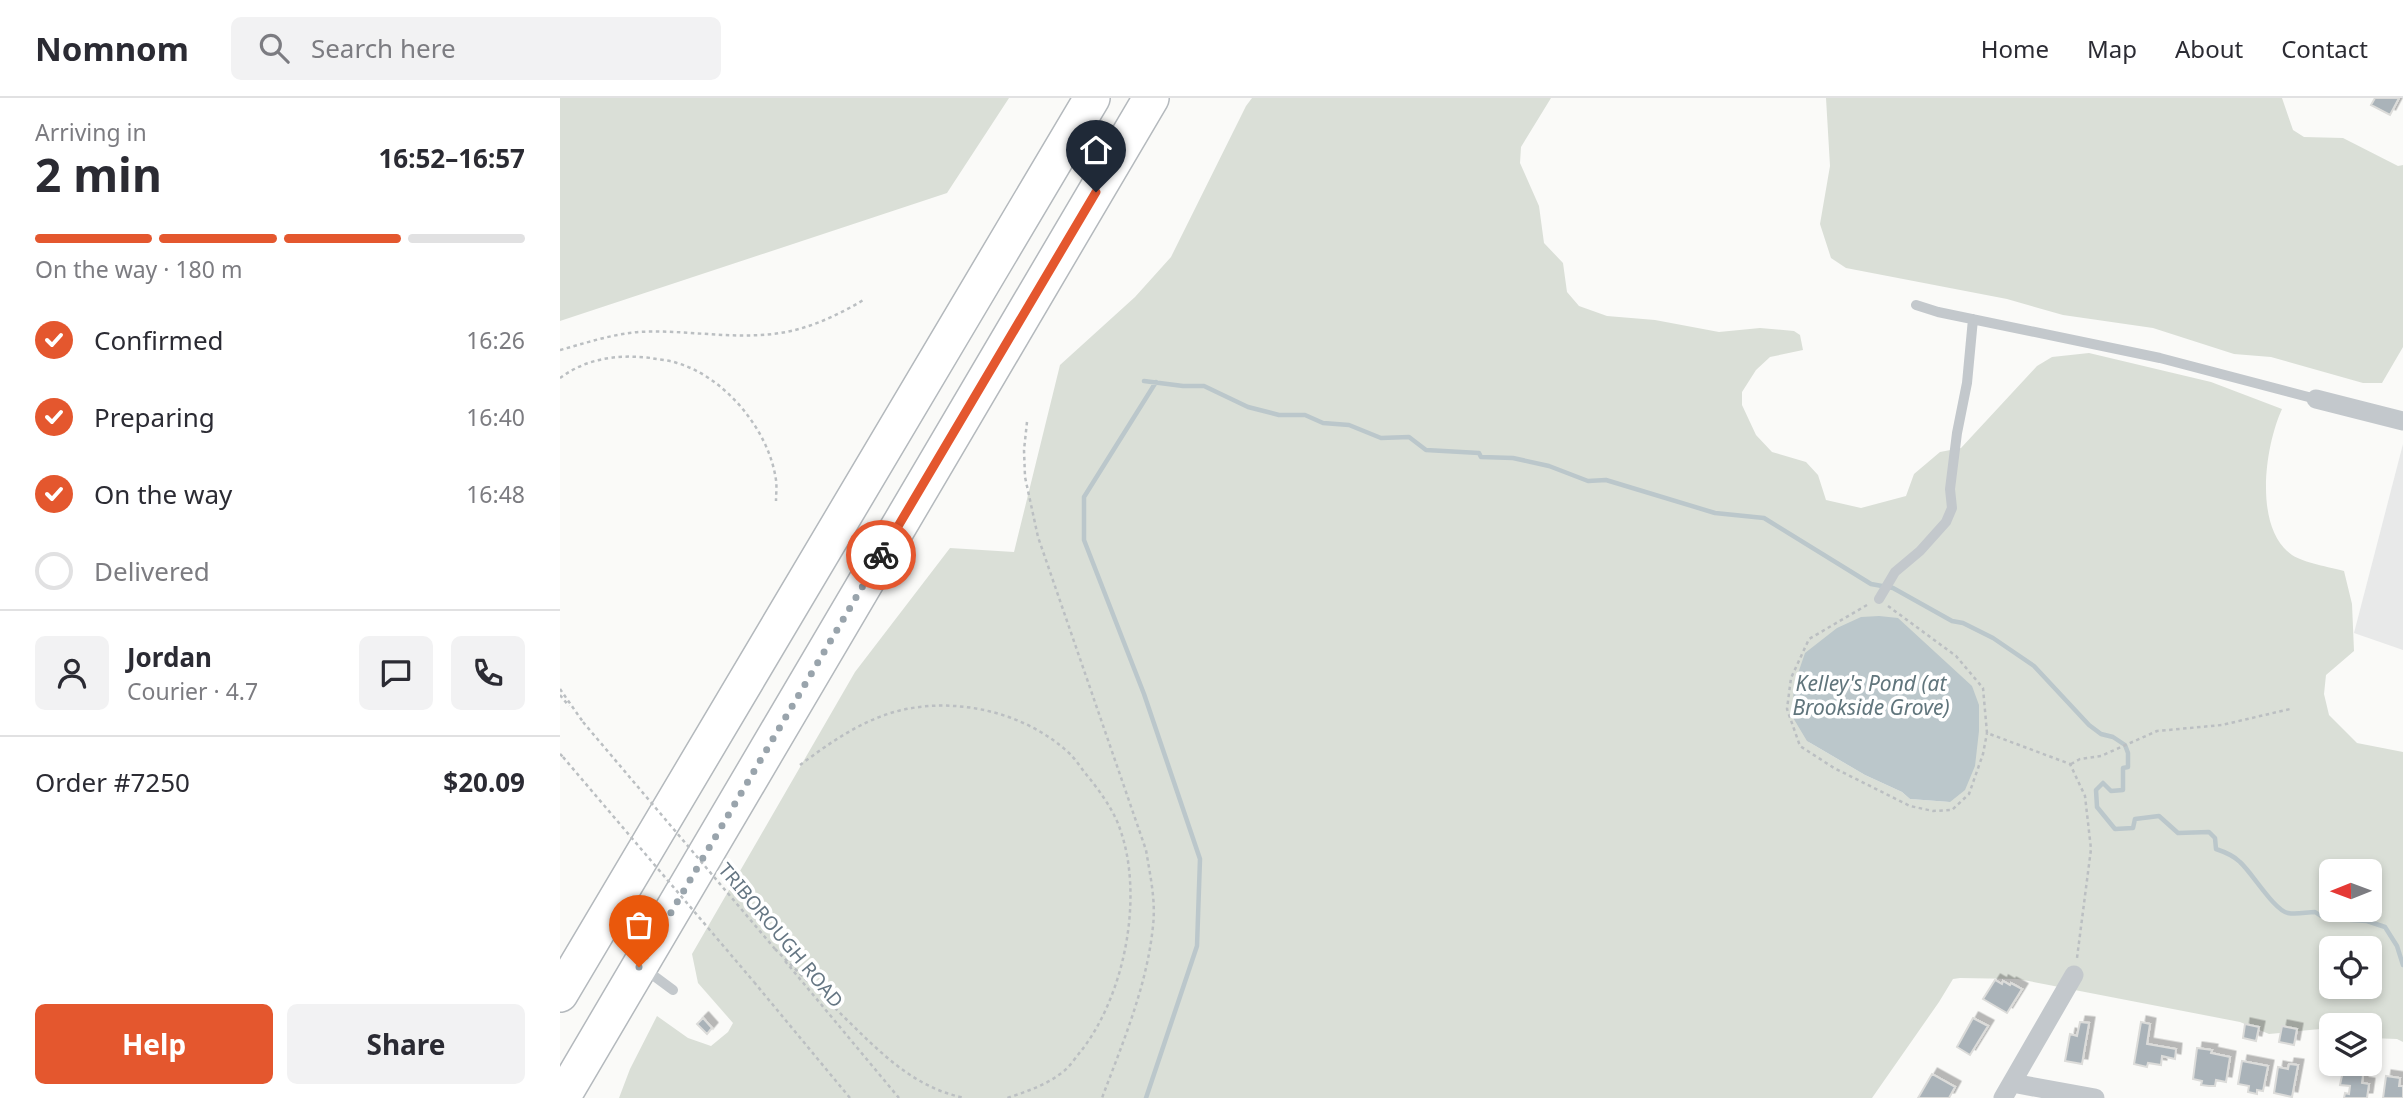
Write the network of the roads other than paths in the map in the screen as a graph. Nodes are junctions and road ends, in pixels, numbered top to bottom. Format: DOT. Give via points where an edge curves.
graph roads {
  1 [pos="1091,98"];
  2 [pos="1151,98"];
  3 [pos="1916,305"];
  4 [pos="1973,319"];
  5 [pos="2316,399"];
  6 [pos="2403,421"];
  7 [pos="1879,599"];
  8 [pos="639,967"];
  9 [pos="2074,975"];
  10 [pos="673,990"];
  11 [pos="560,994"];
  12 [pos="2008,1090"];
  13 [pos="562,1098"];
  14 [pos="2095,1098"];
  1 -- 11 [label="highway"];
  2 -- 8 [label="highway"];
  3 -- 4 [label="lane"];
  4 -- 5 [label="lane" via="2160,358"];
  4 -- 7 [label="lane" via="1950,489 1952,508 1946,522 1895,572"];
  5 -- 6 [label="street"];
  8 -- 10 [label="lane"];
  8 -- 13 [label="highway"];
  9 -- 12 [label="street"];
  12 -- 14 [label="street"];
}
